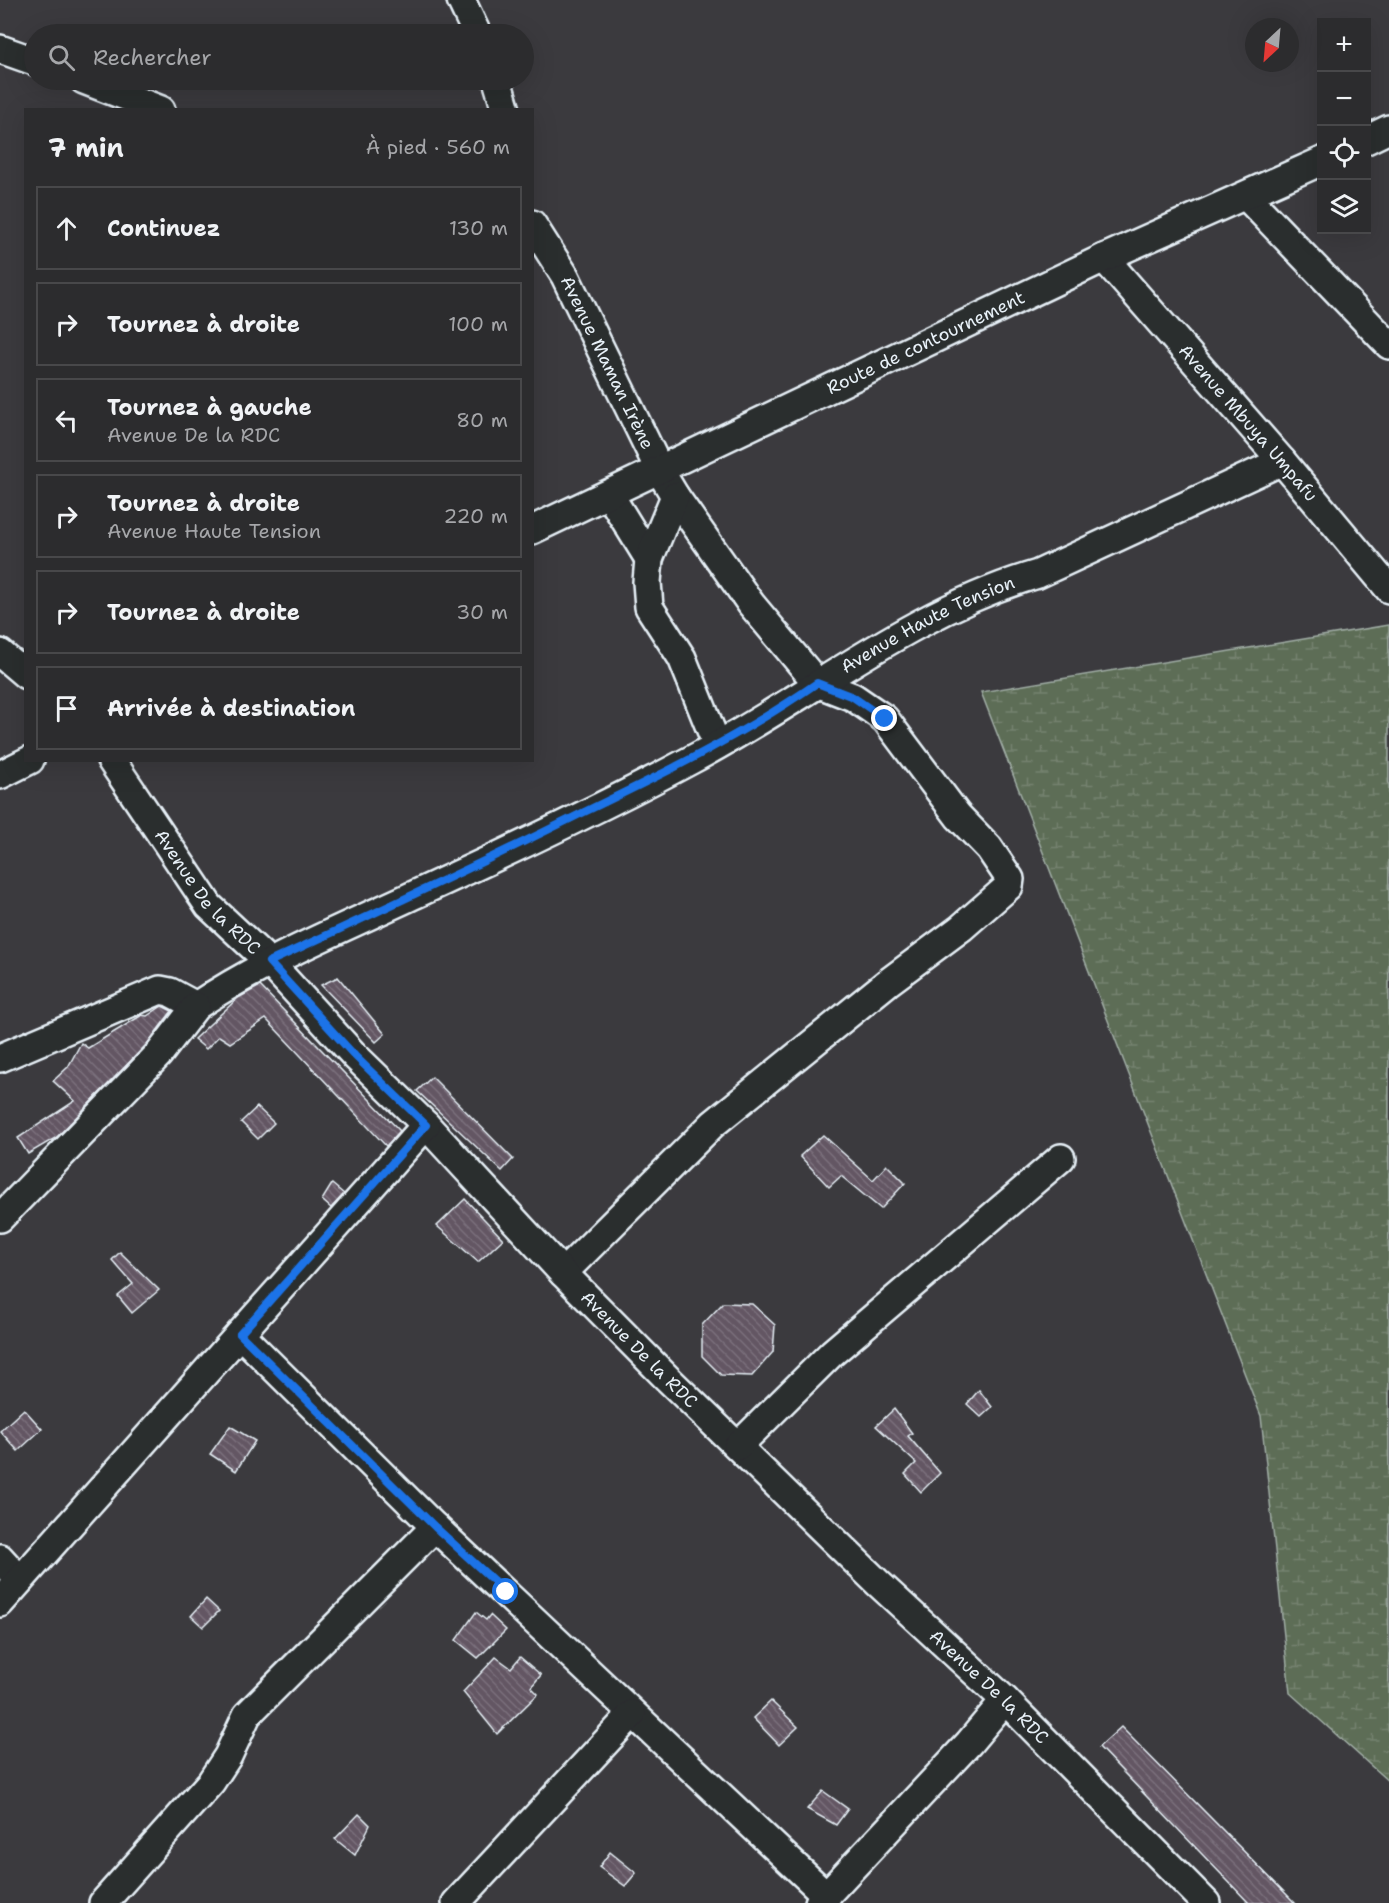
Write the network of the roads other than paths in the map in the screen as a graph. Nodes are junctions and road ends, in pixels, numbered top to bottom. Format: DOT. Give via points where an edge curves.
graph roads {
  1 [pos="461,0"];
  2 [pos="472,24"];
  3 [pos="0,49"];
  4 [pos="24,57"];
  5 [pos="110,90"];
  6 [pos="500,90"];
  7 [pos="156,108"];
  8 [pos="505,108"];
  9 [pos="1389,129"];
  10 [pos="1371,138"];
  11 [pos="1317,163"];
  12 [pos="1245,196"];
  13 [pos="534,227"];
  14 [pos="1104,258"];
  15 [pos="1389,345"];
  16 [pos="1282,461"];
  17 [pos="660,471"];
  18 [pos="609,494"];
  19 [pos="675,496"];
  20 [pos="534,529"];
  21 [pos="650,559"];
  22 [pos="1389,589"];
  23 [pos="0,653"];
  24 [pos="24,673"];
  25 [pos="817,683"];
  26 [pos="717,745"];
  27 [pos="26,762"];
  28 [pos="112,762"];
  29 [pos="0,775"];
  30 [pos="269,962"];
  31 [pos="196,1006"];
  32 [pos="0,1058"];
  33 [pos="426,1125"];
  34 [pos="1061,1158"];
  35 [pos="0,1218"];
  36 [pos="563,1273"];
  37 [pos="240,1334"];
  38 [pos="738,1446"];
  39 [pos="435,1527"];
  40 [pos="0,1558"];
  41 [pos="20,1580"];
  42 [pos="0,1603"];
  43 [pos="1005,1701"];
  44 [pos="632,1714"];
  45 [pos="823,1899"];
  46 [pos="103,1903"];
  47 [pos="456,1903"];
  48 [pos="1206,1903"];
  1 -- 2 [label="street"];
  3 -- 4 [label="street"];
  5 -- 7 [label="street"];
  6 -- 8 [label="street"];
  9 -- 10 [label="street"];
  11 -- 12 [label="street, Route de contournement"];
  12 -- 14 [label="street, Route de contournement"];
  12 -- 15 [label="street"];
  13 -- 17 [label="street, Avenue Maman Irène" via="565,276"];
  14 -- 16 [label="street, Avenue Mbuya Umpafu"];
  14 -- 17 [label="street, Route de contournement"];
  16 -- 22 [label="street, Avenue Mbuya Umpafu"];
  16 -- 25 [label="street, Avenue Haute Tension" via="1038,574 995,586 948,607"];
  17 -- 18 [label="street, Route de contournement"];
  17 -- 19 [label="street, Avenue Maman Irène"];
  18 -- 20 [label="street, Route de contournement"];
  18 -- 21 [label="street"];
  19 -- 21 [label="street"];
  19 -- 25 [label="street, Avenue Maman Irène" via="751,604"];
  21 -- 26 [label="street" via="649,607 682,658"];
  23 -- 24 [label="street"];
  25 -- 26 [label="street, Avenue Haute Tension" via="765,719"];
  25 -- 36 [label="street" via="853,697 885,719 958,816 998,860 1010,879 1009,886 713,1124"];
  26 -- 30 [label="street, Avenue Haute Tension" via="443,882"];
  27 -- 29 [label="street"];
  28 -- 30 [label="street, Avenue De la RDC" via="209,906"];
  30 -- 31 [label="street, Avenue Haute Tension"];
  30 -- 33 [label="street, Avenue De la RDC" via="355,1056"];
  31 -- 32 [label="street" via="160,990"];
  31 -- 35 [label="street" via="159,1054"];
  33 -- 36 [label="street, Avenue De la RDC"];
  33 -- 37 [label="street"];
  34 -- 38 [label="street" via="832,1353"];
  36 -- 38 [label="street, Avenue De la RDC"];
  37 -- 39 [label="street"];
  37 -- 41 [label="street"];
  38 -- 43 [label="street, Avenue De la RDC"];
  39 -- 44 [label="street"];
  39 -- 46 [label="street" via="247,1715 211,1782"];
  40 -- 41 [label="street"];
  41 -- 42 [label="street"];
  43 -- 45 [label="street"];
  43 -- 48 [label="street, Avenue De la RDC"];
  44 -- 45 [label="street"];
  44 -- 47 [label="street"];
}
